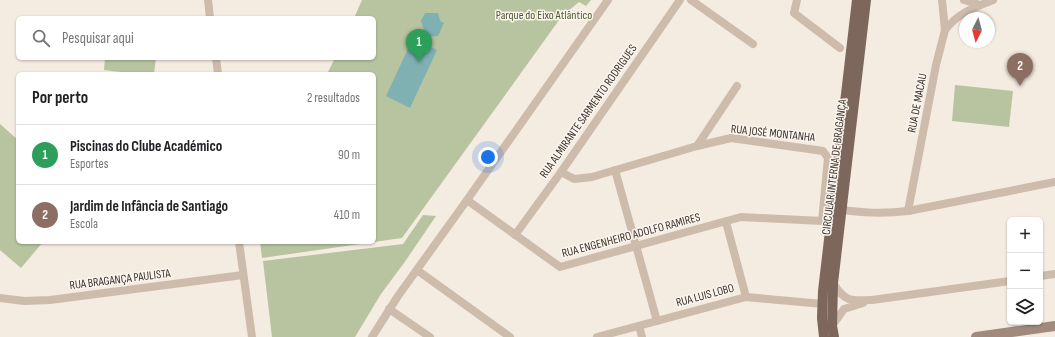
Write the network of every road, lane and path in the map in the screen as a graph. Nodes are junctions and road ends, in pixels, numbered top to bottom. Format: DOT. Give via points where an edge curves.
graph roads {
  1 [pos="208,0"];
  2 [pos="608,0"];
  3 [pos="680,0"];
  4 [pos="691,0"];
  5 [pos="797,0"];
  6 [pos="857,0"];
  7 [pos="866,0"];
  8 [pos="942,0"];
  9 [pos="964,0"];
  10 [pos="993,0"];
  11 [pos="980,5"];
  12 [pos="210,16"];
  13 [pos="945,30"];
  14 [pos="753,44"];
  15 [pos="840,48"];
  16 [pos="216,60"];
  17 [pos="218,72"];
  18 [pos="737,86"];
  19 [pos="696,146"];
  20 [pos="616,170"];
  21 [pos="561,172"];
  22 [pos="1055,182"];
  23 [pos="467,200"];
  24 [pos="837,209"];
  25 [pos="908,211"];
  26 [pos="822,221"];
  27 [pos="726,222"];
  28 [pos="515,235"];
  29 [pos="239,244"];
  30 [pos="637,246"];
  31 [pos="417,270"];
  32 [pos="1055,274"];
  33 [pos="243,275"];
  34 [pos="1043,276"];
  35 [pos="1007,281"];
  36 [pos="833,283"];
  37 [pos="746,297"];
  38 [pos="0,298"];
  39 [pos="872,300"];
  40 [pos="822,304"];
  41 [pos="390,309"];
  42 [pos="657,321"];
  43 [pos="639,326"];
  44 [pos="832,326"];
  45 [pos="1055,326"];
  46 [pos="374,334"];
  47 [pos="252,337"];
  48 [pos="430,337"];
  49 [pos="510,337"];
  50 [pos="597,337"];
  51 [pos="642,337"];
  52 [pos="824,337"];
  53 [pos="834,337"];
  54 [pos="976,337"];
  1 -- 12 [label="street"];
  2 -- 23 [label="street"];
  3 -- 21 [label="street, RUA ALMIRANTE SARMENTO RODRIGUES"];
  4 -- 14 [label="street"];
  5 -- 15 [label="street" via="794,13"];
  6 -- 24 [label="main road, CIRCULAR INTERNA DE BRAGANÇA"];
  7 -- 24 [label="main road, CIRCULAR INTERNA DE BRAGANÇA"];
  8 -- 13 [label="street, RUA DE MACAU"];
  9 -- 11 [label="street"];
  10 -- 11 [label="street"];
  11 -- 13 [label="street" via="958,16"];
  13 -- 25 [label="street, RUA DE MACAU"];
  16 -- 17 [label="street"];
  18 -- 19 [label="street, RUA JOSÉ MONTANHA"];
  19 -- 20 [label="street, RUA JOSÉ MONTANHA"];
  19 -- 26 [label="street, RUA JOSÉ MONTANHA" via="731,138 823,151 828,158"];
  20 -- 21 [label="street, RUA JOSÉ MONTANHA" via="574,179"];
  20 -- 30 [label="street"];
  21 -- 28 [label="street, RUA ALMIRANTE SARMENTO RODRIGUES"];
  22 -- 25 [label="street"];
  23 -- 28 [label="street, RUA ENGENHEIRO ADOLFO RAMIRES"];
  23 -- 31 [label="street"];
  24 -- 25 [label="street" via="886,214"];
  24 -- 36 [label="main road, CIRCULAR INTERNA DE BRAGANÇA"];
  24 -- 40 [label="main road, CIRCULAR INTERNA DE BRAGANÇA"];
  26 -- 27 [label="street, RUA ENGENHEIRO ADOLFO RAMIRES" via="741,218"];
  27 -- 30 [label="street, RUA ENGENHEIRO ADOLFO RAMIRES"];
  27 -- 37 [label="street"];
  28 -- 30 [label="street, RUA ENGENHEIRO ADOLFO RAMIRES" via="560,267"];
  29 -- 33 [label="street"];
  30 -- 42 [label="street"];
  31 -- 41 [label="street"];
  31 -- 49 [label="street"];
  32 -- 34 [label="street"];
  33 -- 38 [label="street, RUA BRAGANÇA PAULISTA" via="50,300 24,301"];
  33 -- 47 [label="street"];
  35 -- 39 [label="street"];
  36 -- 39 [label="street" via="846,298 856,301"];
  36 -- 44 [label="main road, CIRCULAR INTERNA DE BRAGANÇA"];
  37 -- 40 [label="street, RUA LUIS LOBO"];
  37 -- 42 [label="street, RUA LUIS LOBO"];
  39 -- 44 [label="street" via="844,309"];
  40 -- 52 [label="main road, CIRCULAR INTERNA DE BRAGANÇA"];
  41 -- 46 [label="street"];
  41 -- 48 [label="street"];
  42 -- 43 [label="street, RUA LUIS LOBO"];
  43 -- 50 [label="street, RUA LUIS LOBO"];
  43 -- 51 [label="street"];
  44 -- 53 [label="main road, CIRCULAR INTERNA DE BRAGANÇA"];
  45 -- 54 [label="main road"];
}
